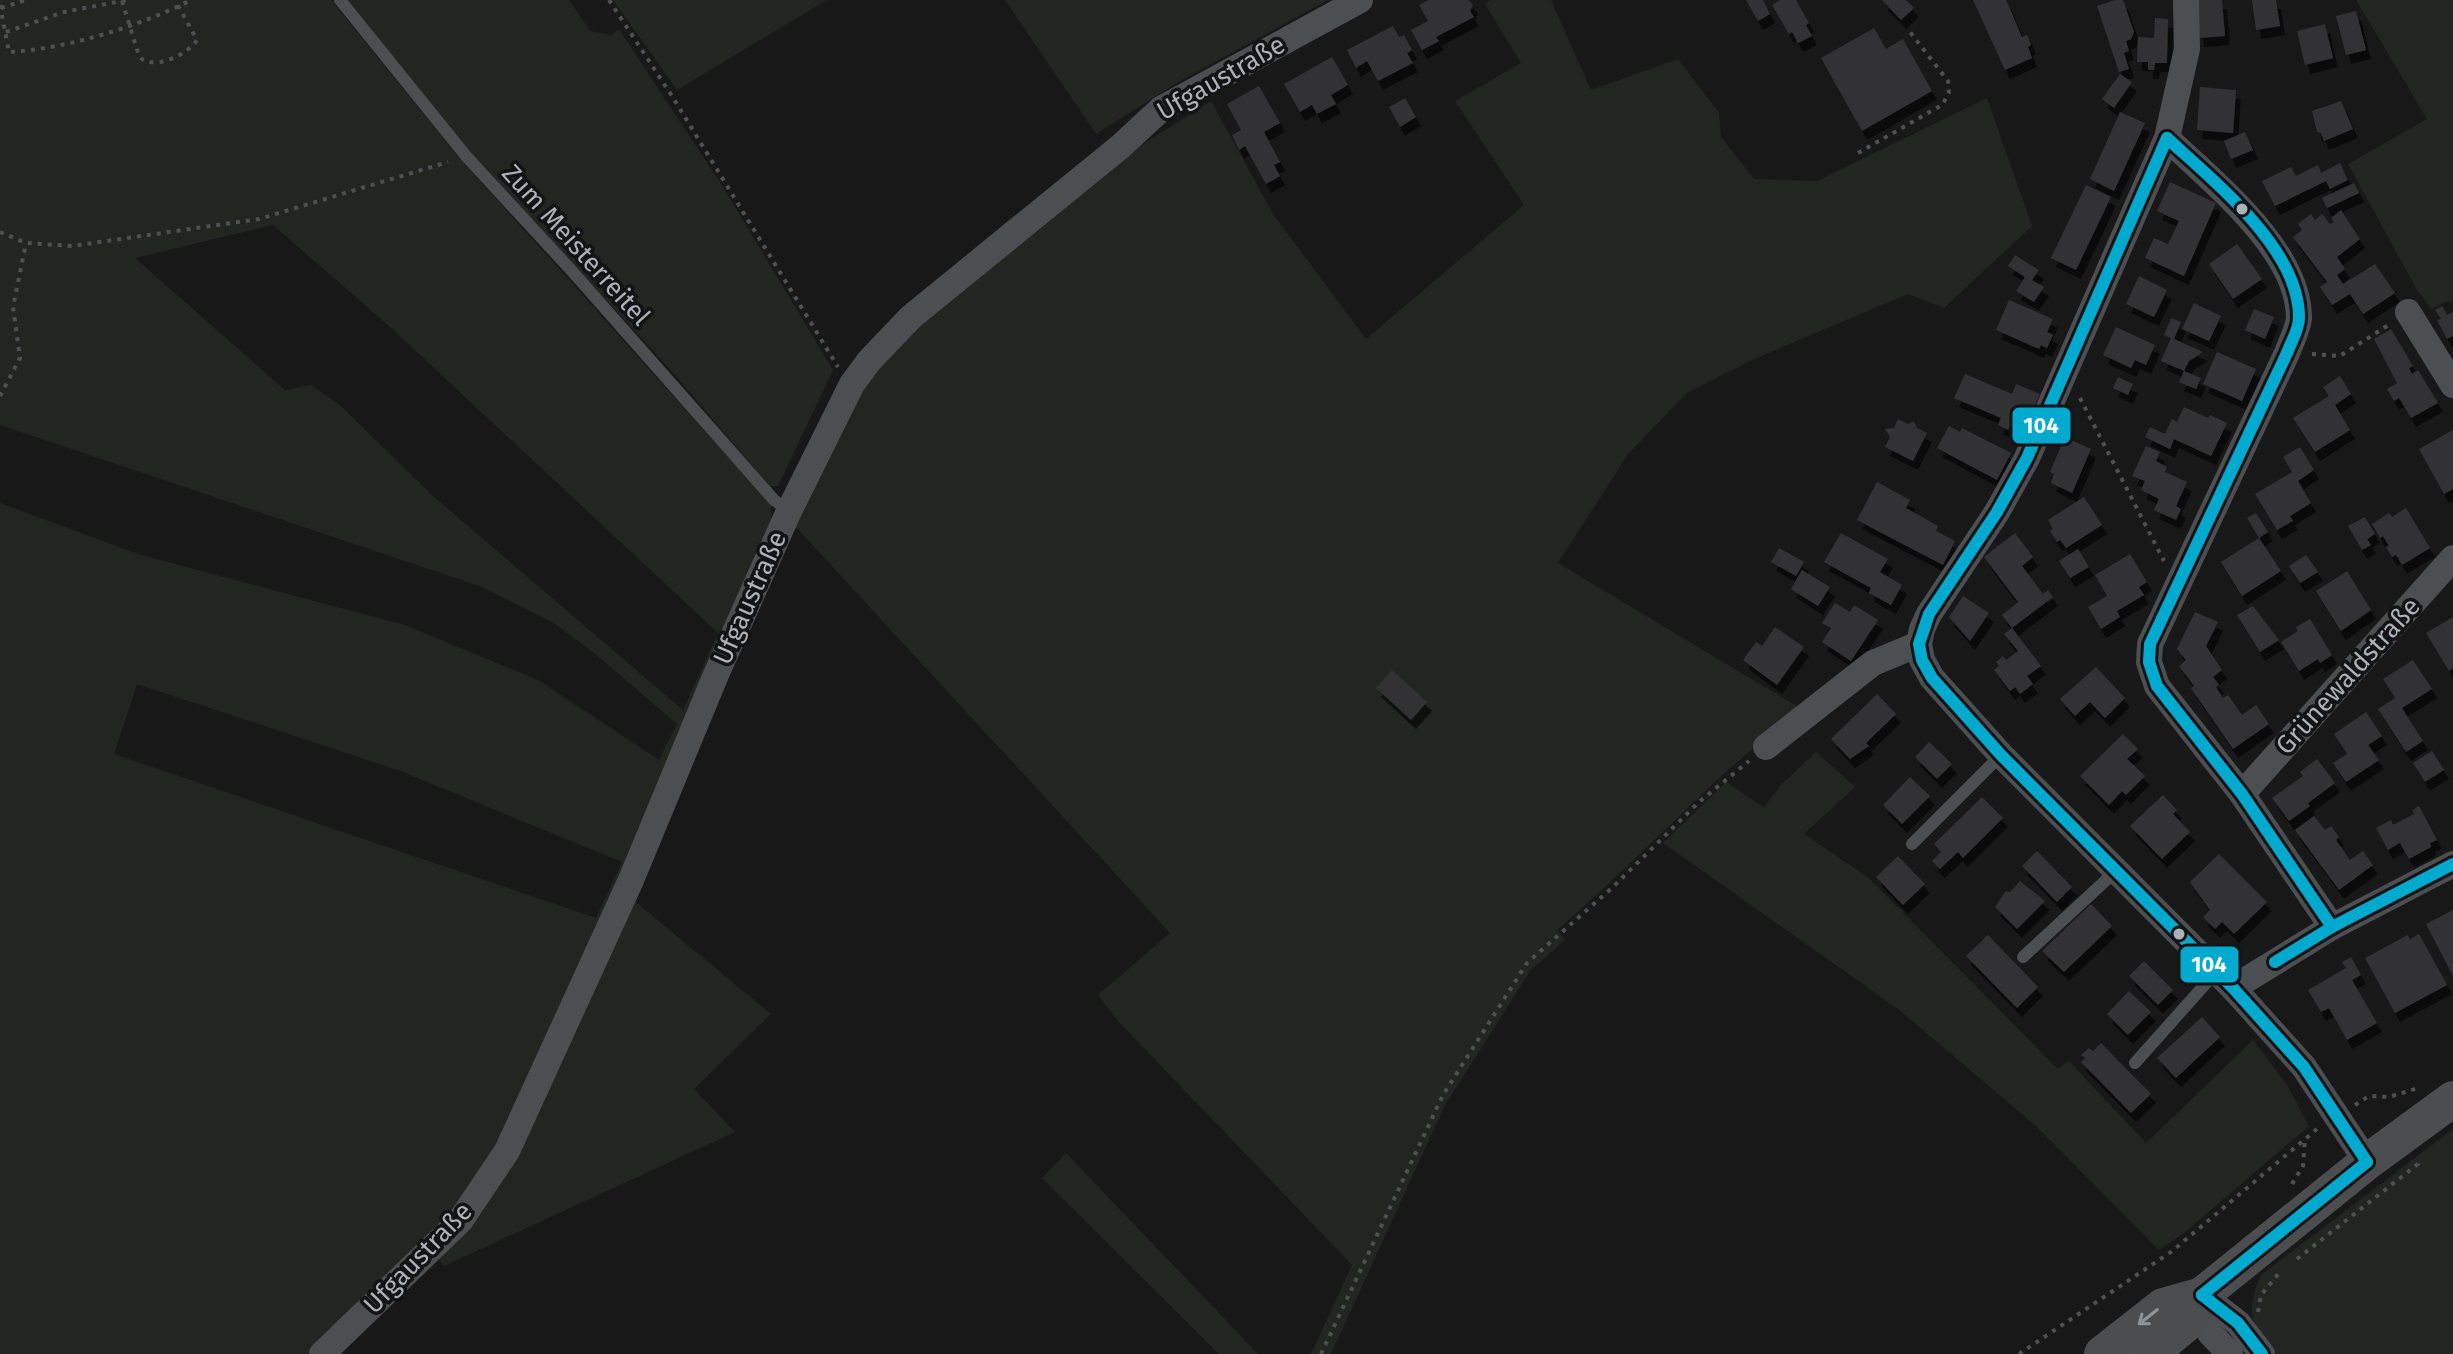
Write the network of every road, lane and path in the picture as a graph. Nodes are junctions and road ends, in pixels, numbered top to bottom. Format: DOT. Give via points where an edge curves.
graph roads {
  1 [pos="26,0"];
  2 [pos="175,0"];
  3 [pos="191,0"];
  4 [pos="340,0"];
  5 [pos="609,0"];
  6 [pos="1360,0"];
  7 [pos="2186,0"];
  8 [pos="125,1"];
  9 [pos="179,6"];
  10 [pos="0,7"];
  11 [pos="129,26"];
  12 [pos="5,32"];
  13 [pos="1910,32"];
  14 [pos="2167,138"];
  15 [pos="1858,153"];
  16 [pos="466,156"];
  17 [pos="0,232"];
  18 [pos="26,243"];
  19 [pos="2408,312"];
  20 [pos="2287,353"];
  21 [pos="2066,371"];
  22 [pos="852,384"];
  23 [pos="2453,385"];
  24 [pos="0,396"];
  25 [pos="789,511"];
  26 [pos="2453,558"];
  27 [pos="2177,585"];
  28 [pos="1919,644"];
  29 [pos="1766,747"];
  30 [pos="2001,755"];
  31 [pos="2242,794"];
  32 [pos="1912,844"];
  33 [pos="2453,864"];
  34 [pos="2117,870"];
  35 [pos="2332,927"];
  36 [pos="2023,957"];
  37 [pos="2225,980"];
  38 [pos="2135,1063"];
  39 [pos="2389,1097"];
  40 [pos="2453,1099"];
  41 [pos="2337,1116"];
  42 [pos="2305,1137"];
  43 [pos="2367,1162"];
  44 [pos="2202,1295"];
  45 [pos="322,1354"];
  46 [pos="1321,1354"];
  47 [pos="2019,1354"];
  48 [pos="2102,1354"];
  49 [pos="2150,1354"];
  50 [pos="2230,1354"];
  51 [pos="2262,1354"];
  1 -- 10 [label="path"];
  2 -- 9 [label="path"];
  3 -- 9 [label="path"];
  4 -- 16 [label="lane, Zum Meisterreitel"];
  5 -- 22 [label="path"];
  6 -- 22 [label="street, Ufgaustraße" via="1161,109 911,317"];
  7 -- 14 [label="street" via="2187,49"];
  8 -- 11 [label="path"];
  8 -- 12 [label="path" via="64,12"];
  9 -- 11 [label="path"];
  9 -- 11 [label="path" via="197,40 173,57 143,62"];
  10 -- 12 [label="path"];
  11 -- 12 [label="path" via="35,51 9,52"];
  13 -- 15 [label="path" via="1948,81 1949,93 1942,105"];
  14 -- 20 [label="street" via="2268,238 2283,264 2299,320"];
  14 -- 21 [label="street"];
  16 -- 18 [label="path" via="259,219 72,246"];
  16 -- 25 [label="lane, Zum Meisterreitel"];
  17 -- 18 [label="path"];
  18 -- 24 [label="path" via="13,307 20,358"];
  19 -- 20 [label="path" via="2340,356"];
  19 -- 23 [label="street"];
  20 -- 27 [label="street"];
  21 -- 27 [label="path"];
  21 -- 28 [label="street" via="2027,458 1929,614"];
  22 -- 25 [label="street, Ufgaustraße"];
  25 -- 45 [label="street, Ufgaustraße" via="631,880 507,1151 460,1221"];
  26 -- 31 [label="street, Grünewaldstraße"];
  27 -- 31 [label="street" via="2150,644 2149,662 2157,686"];
  28 -- 29 [label="street" via="1873,663"];
  28 -- 30 [label="street" via="1932,678"];
  29 -- 46 [label="path" via="1699,802 1527,963 1443,1095"];
  30 -- 32 [label="lane"];
  30 -- 34 [label="street"];
  31 -- 35 [label="street"];
  33 -- 35 [label="street"];
  34 -- 36 [label="lane"];
  34 -- 37 [label="street"];
  35 -- 37 [label="street"];
  37 -- 38 [label="lane"];
  37 -- 41 [label="street" via="2304,1067"];
  39 -- 41 [label="path" via="2369,1096"];
  40 -- 43 [label="main road"];
  41 -- 43 [label="street"];
  42 -- 47 [label="path" via="2171,1252"];
  43 -- 44 [label="main road"];
  44 -- 48 [label="main road, one-way" via="2163,1306"];
  44 -- 49 [label="main road" via="2185,1325"];
  44 -- 50 [label="street" via="2210,1333"];
  44 -- 51 [label="street" via="2238,1323"];
}
